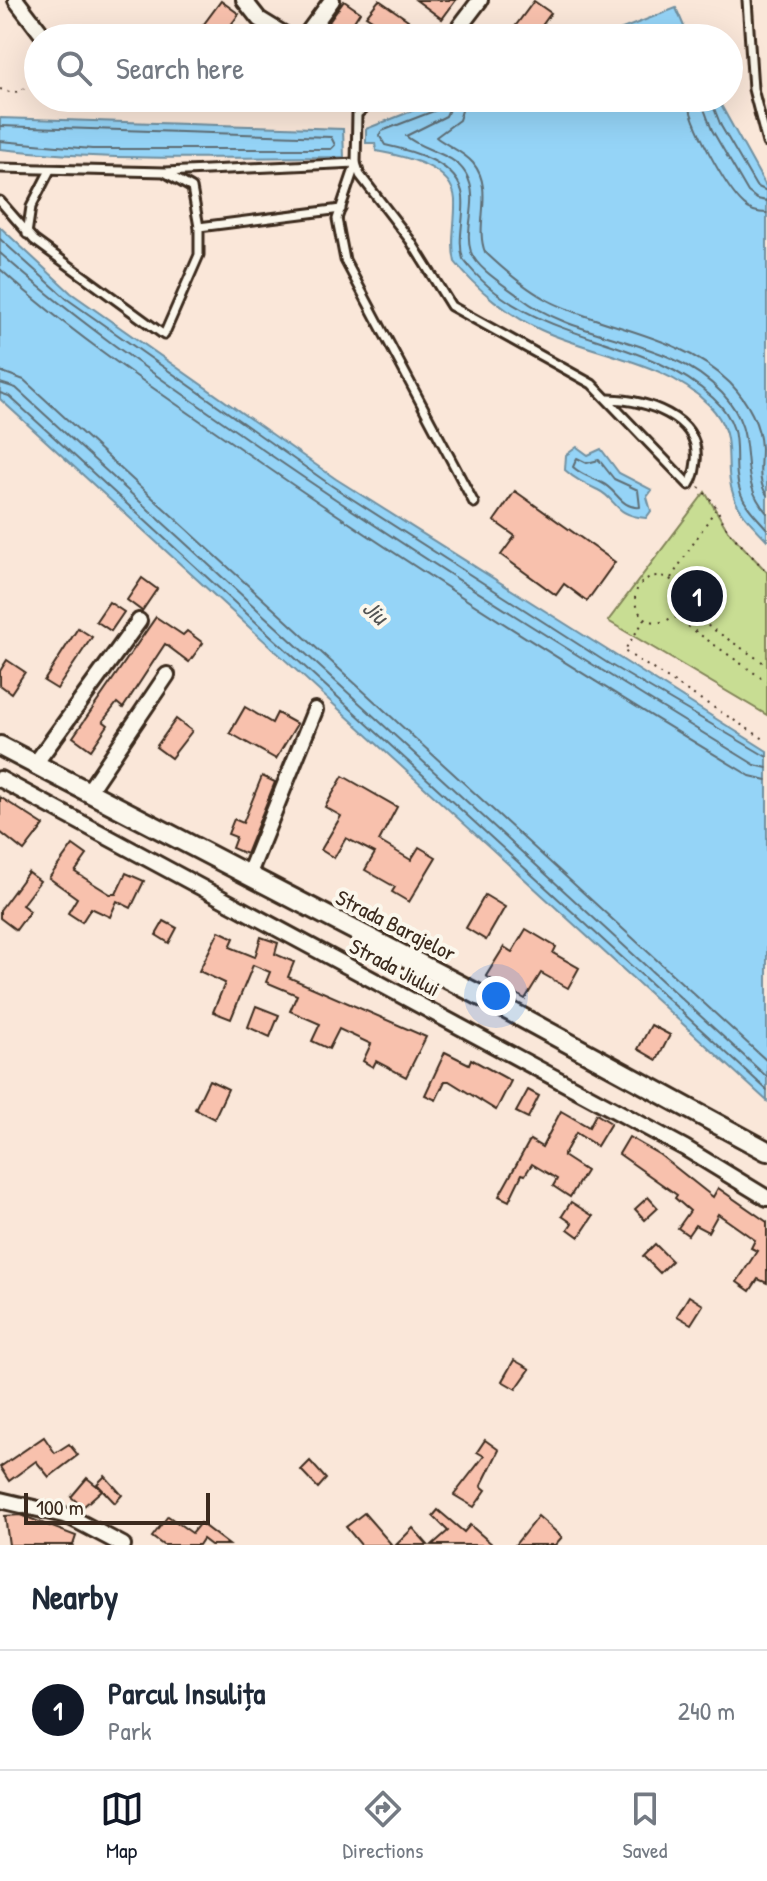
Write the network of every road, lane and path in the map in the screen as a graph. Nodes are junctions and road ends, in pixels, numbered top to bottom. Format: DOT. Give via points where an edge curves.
graph roads {
  1 [pos="16,0"];
  2 [pos="244,0"];
  3 [pos="332,0"];
  4 [pos="480,0"];
  5 [pos="747,0"];
  6 [pos="34,24"];
  7 [pos="267,24"];
  8 [pos="314,24"];
  9 [pos="462,24"];
  10 [pos="0,89"];
  11 [pos="24,89"];
  12 [pos="359,112"];
  13 [pos="357,114"];
  14 [pos="767,143"];
  15 [pos="356,163"];
  16 [pos="0,168"];
  17 [pos="50,170"];
  18 [pos="165,172"];
  19 [pos="0,201"];
  20 [pos="341,209"];
  21 [pos="199,227"];
  22 [pos="27,234"];
  23 [pos="609,399"];
  24 [pos="693,480"];
  25 [pos="474,503"];
  26 [pos="716,508"];
  27 [pos="767,572"];
  28 [pos="670,580"];
  29 [pos="680,608"];
  30 [pos="674,617"];
  31 [pos="645,619"];
  32 [pos="139,621"];
  33 [pos="767,665"];
  34 [pos="167,675"];
  35 [pos="767,682"];
  36 [pos="315,710"];
  37 [pos="767,740"];
  38 [pos="0,746"];
  39 [pos="35,764"];
  40 [pos="0,779"];
  41 [pos="88,792"];
  42 [pos="248,876"];
  43 [pos="767,1151"];
  44 [pos="767,1198"];
  45 [pos="0,1500"];
  46 [pos="123,1545"];
  1 -- 6 [label="street"];
  2 -- 7 [label="street"];
  3 -- 8 [label="street"];
  4 -- 9 [label="street"];
  5 -- 14 [label="lane" via="753,89"];
  10 -- 11 [label="path" via="13,93"];
  12 -- 13 [label="lane"];
  13 -- 15 [label="lane"];
  15 -- 18 [label="lane"];
  15 -- 20 [label="lane"];
  15 -- 23 [label="lane" via="451,306 592,384"];
  16 -- 17 [label="lane"];
  17 -- 18 [label="lane"];
  17 -- 22 [label="lane" via="31,207"];
  18 -- 21 [label="lane" via="192,188"];
  19 -- 22 [label="lane"];
  20 -- 21 [label="lane"];
  20 -- 25 [label="lane" via="336,229 345,260"];
  21 -- 22 [label="lane" via="199,255 164,335"];
  23 -- 24 [label="lane" via="685,485"];
  23 -- 24 [label="lane" via="653,405 672,417 696,444"];
  24 -- 26 [label="path"];
  26 -- 27 [label="path" via="728,531"];
  26 -- 28 [label="path"];
  28 -- 29 [label="path" via="679,589"];
  28 -- 31 [label="path" via="654,576 640,584 636,606"];
  29 -- 30 [label="path"];
  29 -- 33 [label="path"];
  30 -- 31 [label="path" via="660,622"];
  30 -- 35 [label="path"];
  31 -- 37 [label="path" via="624,651"];
  32 -- 39 [label="street"];
  34 -- 41 [label="street"];
  36 -- 42 [label="street"];
  38 -- 39 [label="main road, Strada Barajelor"];
  39 -- 41 [label="main road, Strada Barajelor"];
  40 -- 44 [label="street, Strada Jiului" via="685,1148"];
  41 -- 42 [label="main road, Strada Barajelor"];
  42 -- 43 [label="main road, Strada Barajelor"];
  45 -- 46 [label="street" via="68,1516"];
}
